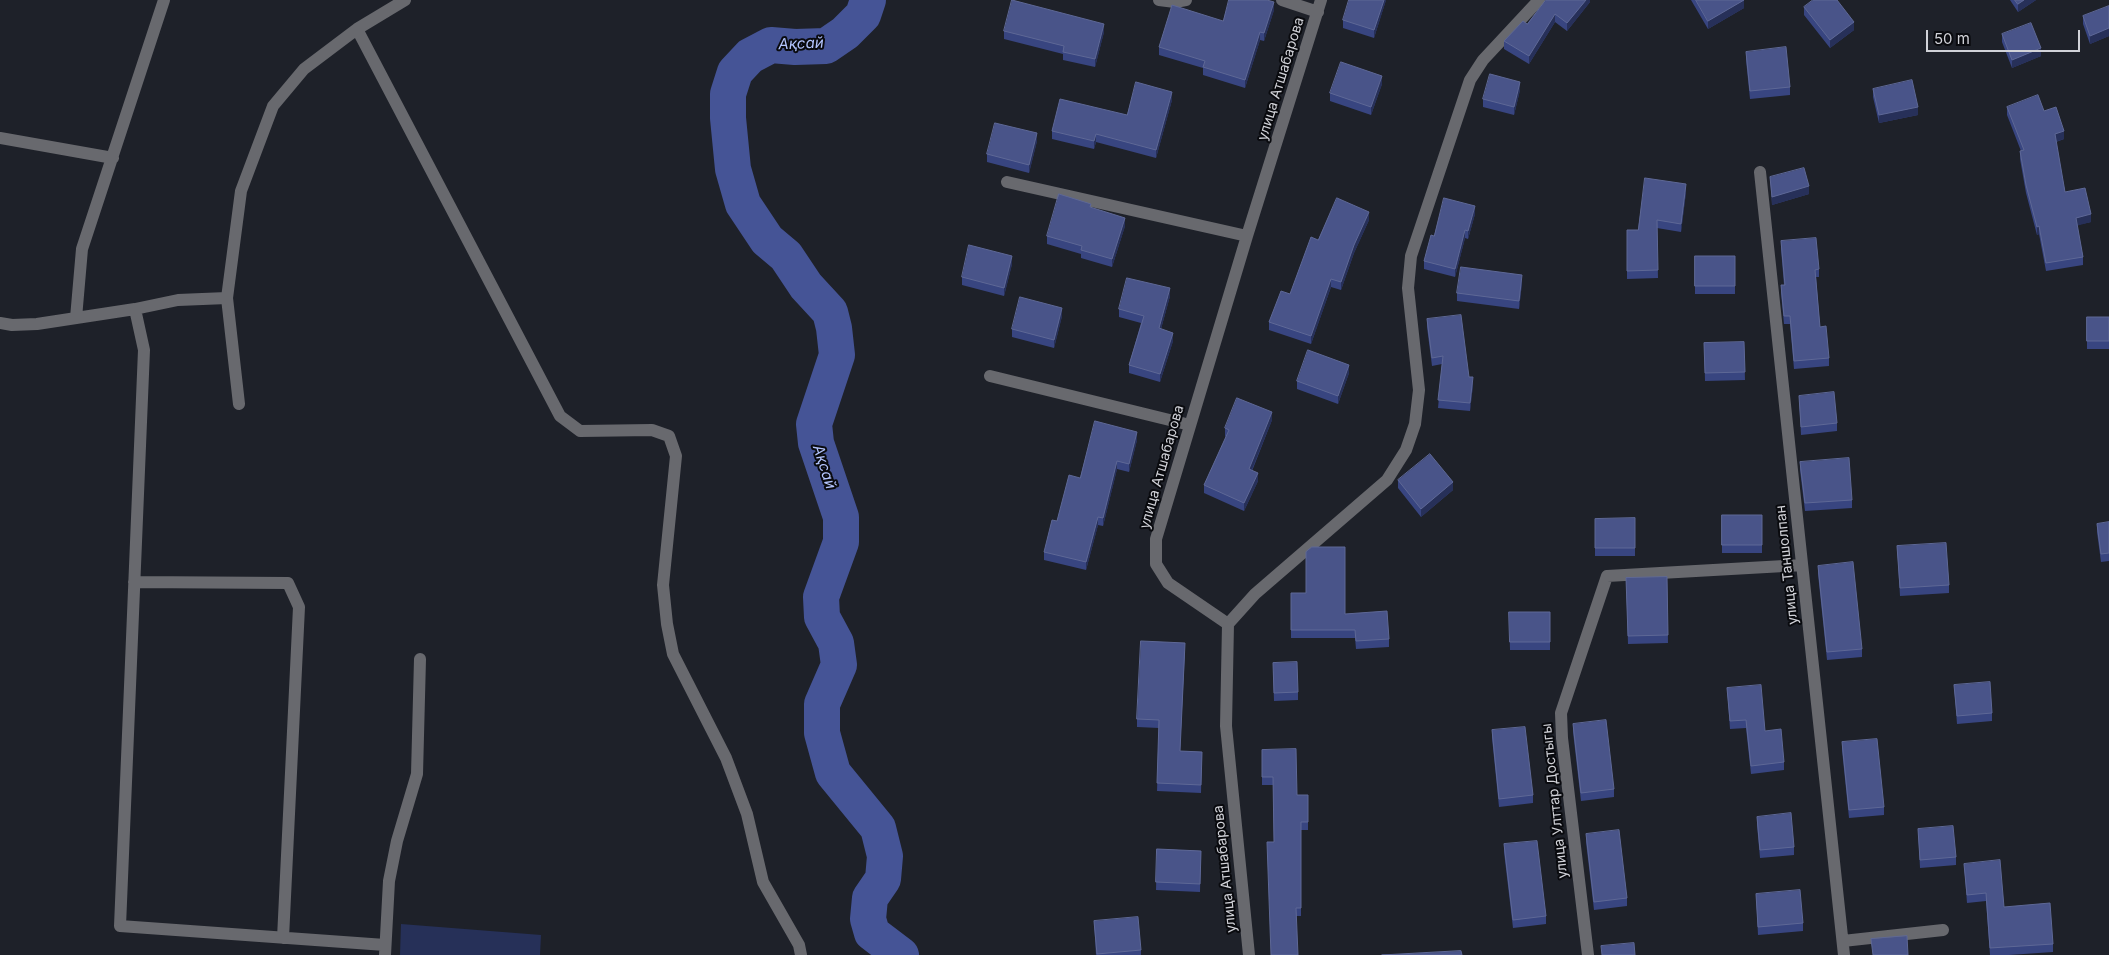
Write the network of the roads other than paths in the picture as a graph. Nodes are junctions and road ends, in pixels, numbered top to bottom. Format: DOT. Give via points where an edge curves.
graph roads {
  1 [pos="164,0"];
  2 [pos="405,0"];
  3 [pos="1159,0"];
  4 [pos="1186,0"];
  5 [pos="1282,0"];
  6 [pos="1539,0"];
  7 [pos="1319,6"];
  8 [pos="357,29"];
  9 [pos="0,138"];
  10 [pos="113,158"];
  11 [pos="1760,172"];
  12 [pos="1007,182"];
  13 [pos="1247,236"];
  14 [pos="227,298"];
  15 [pos="135,309"];
  16 [pos="76,318"];
  17 [pos="0,323"];
  18 [pos="990,376"];
  19 [pos="239,404"];
  20 [pos="1190,425"];
  21 [pos="1802,565"];
  22 [pos="134,582"];
  23 [pos="1228,624"];
  24 [pos="420,659"];
  25 [pos="1943,930"];
  26 [pos="283,938"];
  27 [pos="1842,941"];
  28 [pos="385,950"];
  29 [pos="801,955"];
  30 [pos="1249,955"];
  31 [pos="1588,955"];
  32 [pos="1844,955"];
  1 -- 10 [label="street"];
  2 -- 8 [label="street"];
  3 -- 4 [label="street"];
  5 -- 7 [label="street"];
  6 -- 23 [label="street" via="1483,60 1470,80 1411,256 1408,288 1419,390 1415,424 1406,450 1387,480 1255,594"];
  7 -- 13 [label="street, улица Атшабарова"];
  8 -- 14 [label="street" via="304,69 273,106 241,191"];
  8 -- 29 [label="street" via="560,416 580,431 652,430 670,436 676,456 663,585 674,654 726,758 747,814 763,882"];
  9 -- 10 [label="street"];
  10 -- 16 [label="street" via="82,249"];
  11 -- 21 [label="street, улица Таншолпан"];
  12 -- 13 [label="street"];
  13 -- 20 [label="street, улица Атшабарова"];
  14 -- 15 [label="street" via="178,300"];
  14 -- 19 [label="street"];
  15 -- 16 [label="street"];
  15 -- 22 [label="street" via="144,350"];
  16 -- 17 [label="street" via="37,324"];
  18 -- 20 [label="street"];
  20 -- 23 [label="street, улица Атшабарова" via="1156,539 1156,564 1168,583"];
  21 -- 27 [label="street, улица Таншолпан"];
  21 -- 31 [label="street, улица Улттар Достыгы" via="1607,576 1561,713"];
  22 -- 26 [label="street" via="120,926"];
  22 -- 26 [label="street" via="288,583 299,607"];
  23 -- 30 [label="street, улица Атшабарова" via="1226,726"];
  24 -- 28 [label="street" via="417,774 389,881"];
  25 -- 27 [label="street"];
  26 -- 28 [label="street"];
  27 -- 32 [label="street, улица Таншолпан"];
}
